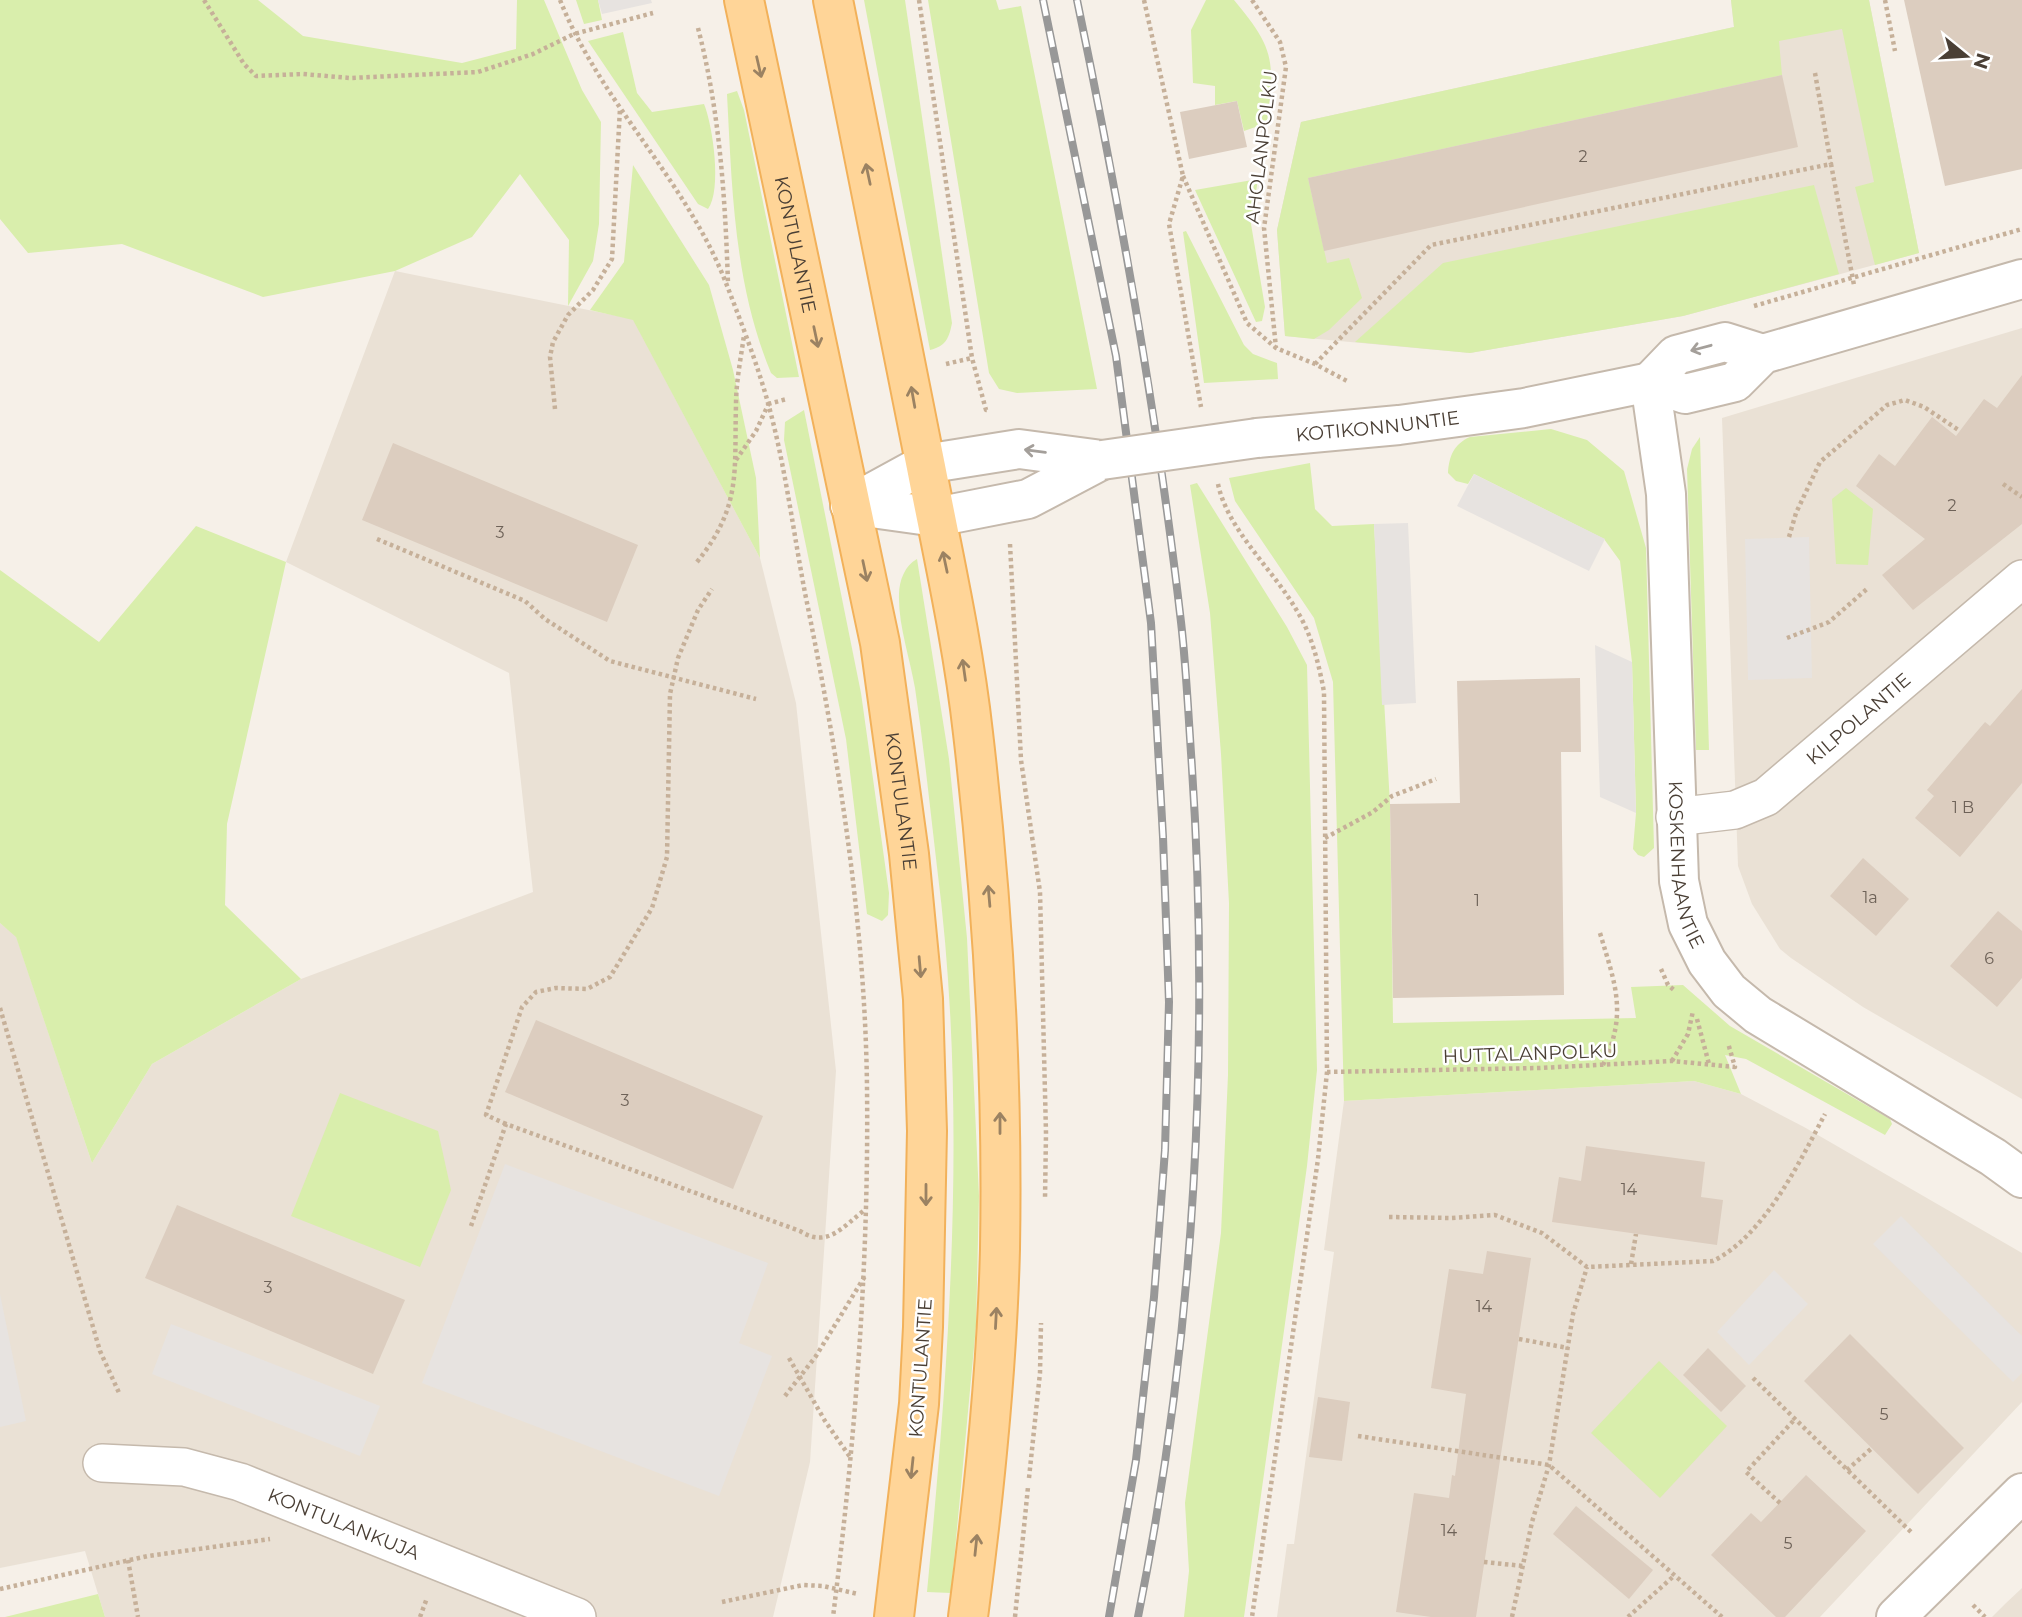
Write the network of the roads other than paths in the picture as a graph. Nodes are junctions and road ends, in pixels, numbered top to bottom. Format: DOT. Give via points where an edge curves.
graph roads {
  1 [pos="744,0"];
  2 [pos="832,0"];
  3 [pos="2022,279"];
  4 [pos="1650,382"];
  5 [pos="1102,460"];
  6 [pos="925,464"];
  7 [pos="850,505"];
  8 [pos="936,517"];
  9 [pos="2022,579"];
  10 [pos="1675,817"];
  11 [pos="2022,1178"];
  12 [pos="102,1463"];
  13 [pos="2022,1493"];
  14 [pos="577,1617"];
  15 [pos="894,1617"];
  16 [pos="968,1617"];
  17 [pos="1896,1617"];
  1 -- 7 [label="main road, KONTULANTIE, one-way"];
  6 -- 2 [label="main road, one-way"];
  3 -- 4 [label="street" via="1763,354 1735,382 1685,394"];
  4 -- 5 [label="street, KOTIKONNUNTIE, bridge" via="1524,408"];
  4 -- 10 [label="street, KOSKENHAANTIE" via="1666,494"];
  5 -- 6 [label="street, KOTIKONNUNTIE, one-way" via="1019,449"];
  5 -- 8 [label="street, KOTIKONNUNTIE" via="1028,499"];
  6 -- 7 [label="street, KOTIKONNUNTIE"];
  6 -- 8 [label="main road"];
  7 -- 8 [label="street, KOTIKONNUNTIE"];
  7 -- 15 [label="main road, KONTULANTIE, one-way" via="880,643 923,999 925,1302 919,1404"];
  16 -- 8 [label="main road, one-way" via="992,1395 1000,1252 1000,1112 995,979 974,743"];
  9 -- 10 [label="street, KILPOLANTIE" via="1766,797 1735,810"];
  10 -- 11 [label="street, KOSKENHAANTIE" via="1679,881 1688,925 1729,991 1790,1036"];
  12 -- 14 [label="street, KONTULANKUJA" via="184,1467 240,1482"];
  13 -- 17 [label="street"];
}
